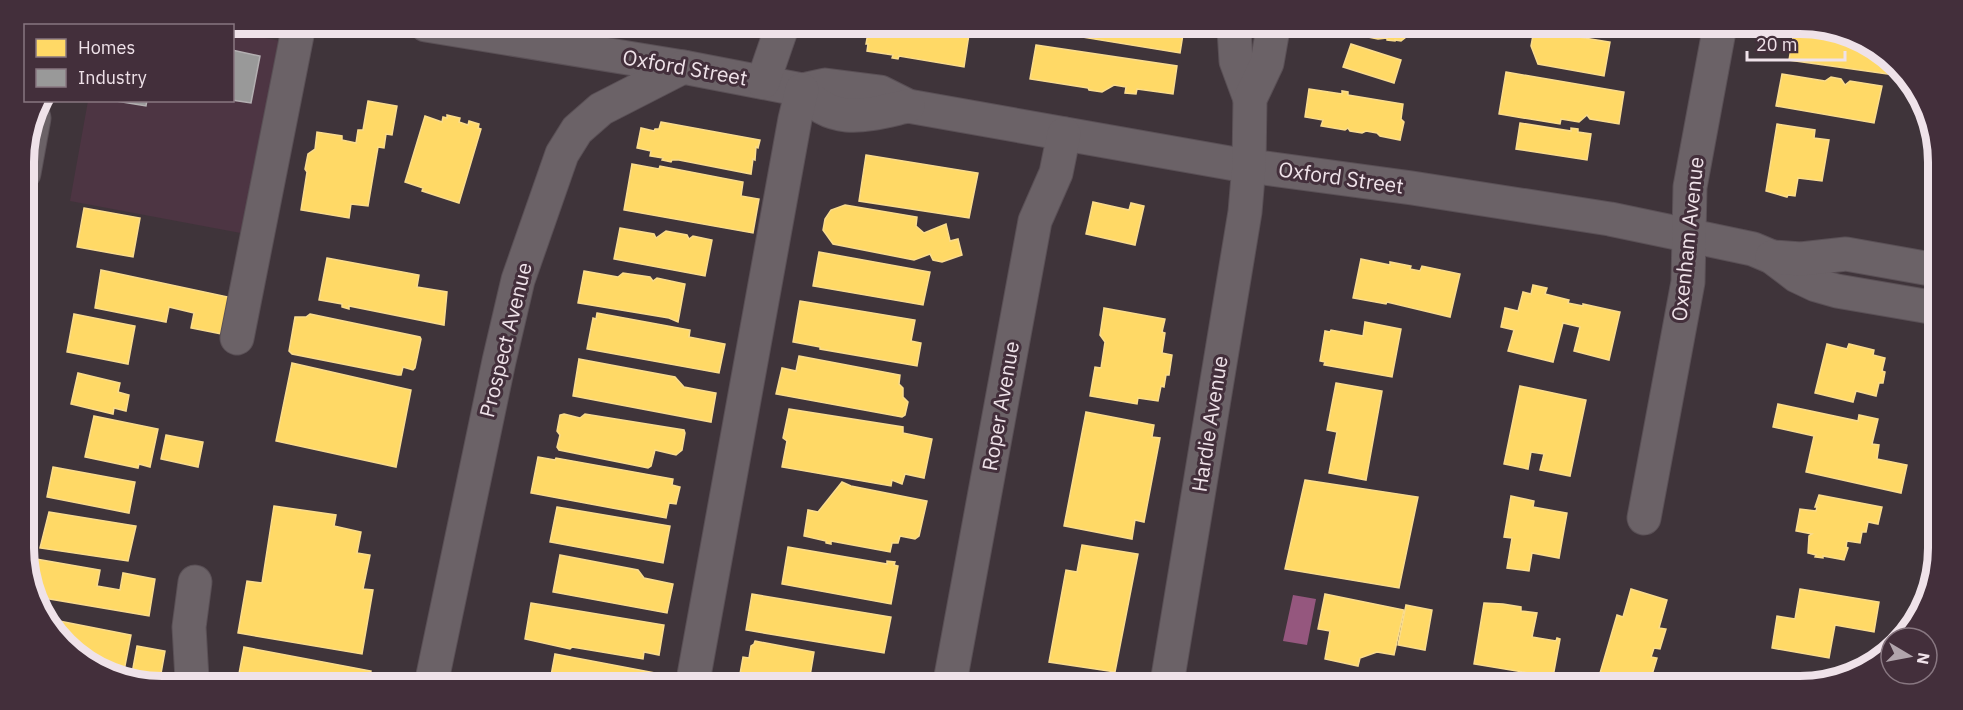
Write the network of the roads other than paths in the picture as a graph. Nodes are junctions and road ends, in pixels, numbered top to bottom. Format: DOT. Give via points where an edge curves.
graph roads {
  1 [pos="1234,34"];
  2 [pos="1272,34"];
  3 [pos="1718,34"];
  4 [pos="297,35"];
  5 [pos="486,35"];
  6 [pos="779,35"];
  7 [pos="683,67"];
  8 [pos="763,82"];
  9 [pos="802,90"];
  10 [pos="1250,99"];
  11 [pos="1064,134"];
  12 [pos="1249,165"];
  13 [pos="1689,235"];
  14 [pos="1772,257"];
  15 [pos="1928,269"];
  16 [pos="1928,307"];
  17 [pos="237,338"];
  18 [pos="1644,518"];
  19 [pos="195,582"];
  20 [pos="1168,675"];
  21 [pos="192,676"];
  22 [pos="433,676"];
  23 [pos="694,676"];
  24 [pos="951,676"];
  1 -- 10 [label="street" via="1236,61"];
  2 -- 10 [label="street" via="1267,63"];
  3 -- 13 [label="street, Oxenham Avenue" via="1690,188"];
  4 -- 17 [label="street"];
  5 -- 7 [label="street, Oxford Street"];
  6 -- 8 [label="street"];
  7 -- 8 [label="street, Oxford Street"];
  7 -- 22 [label="street, Prospect Avenue" via="601,109 577,130 562,154 518,280"];
  8 -- 9 [label="street, Oxford Street"];
  9 -- 11 [label="street, Oxford Street" via="831,113 867,115 908,106"];
  9 -- 23 [label="street"];
  10 -- 12 [label="street, Hardie Avenue"];
  11 -- 12 [label="street, Oxford Street"];
  11 -- 24 [label="street, Roper Avenue" via="1056,173 1035,221"];
  12 -- 13 [label="street, Oxford Street" via="1598,217"];
  12 -- 20 [label="street, Hardie Avenue" via="1245,212"];
  13 -- 14 [label="street, Oxford Street"];
  13 -- 18 [label="street, Oxenham Avenue" via="1688,282"];
  14 -- 15 [label="street, Oxford Street" via="1801,259 1846,254"];
  14 -- 16 [label="street, Oxford Street" via="1816,285"];
  19 -- 21 [label="street" via="189,627"];
}
